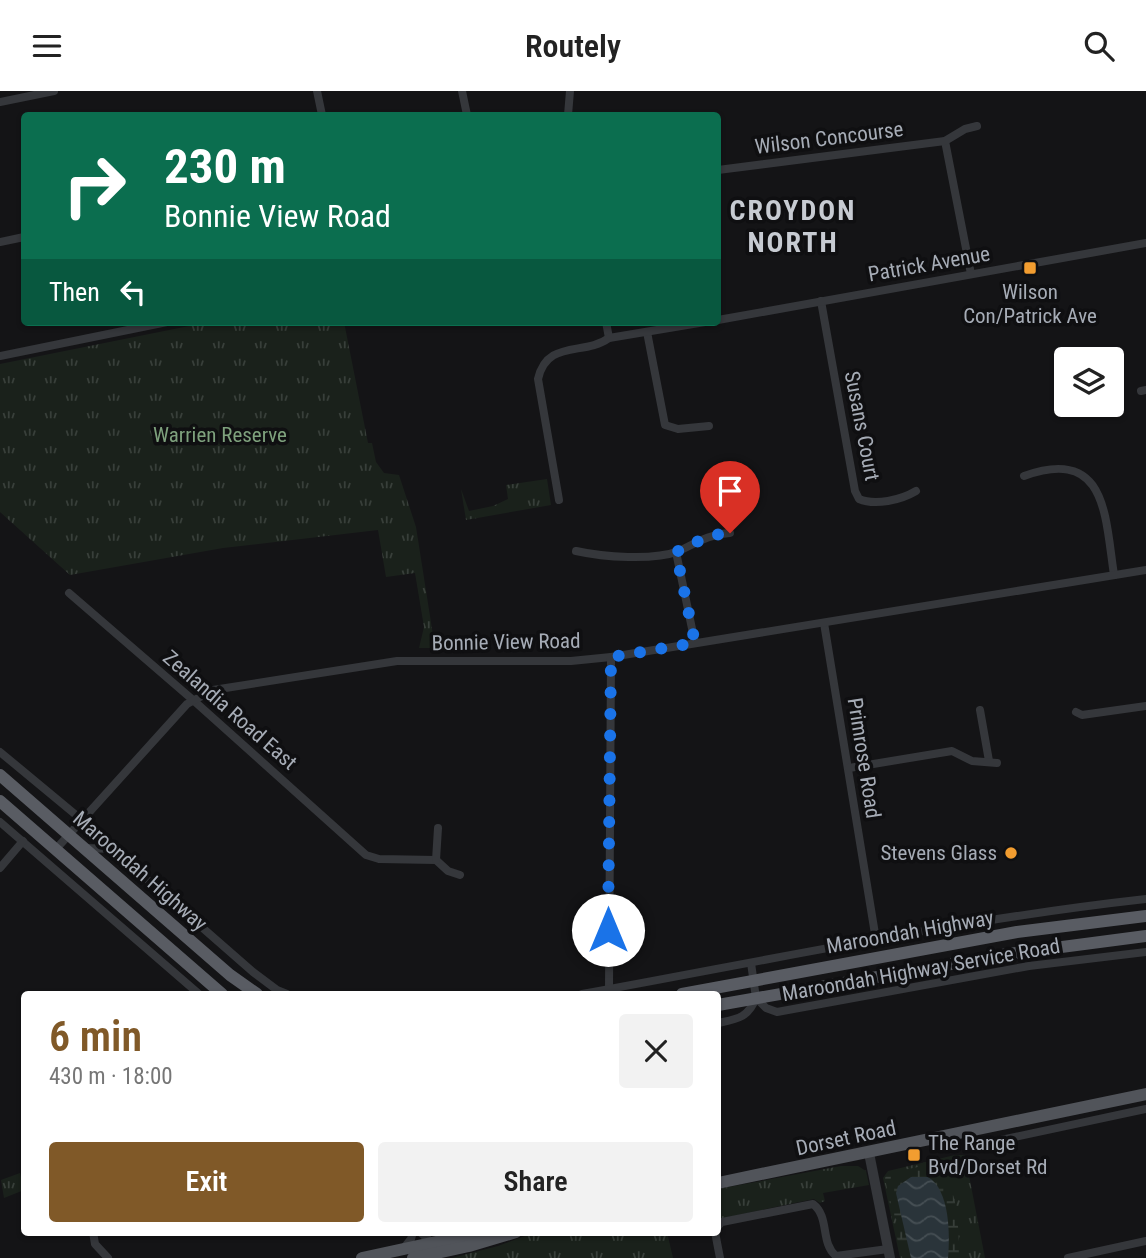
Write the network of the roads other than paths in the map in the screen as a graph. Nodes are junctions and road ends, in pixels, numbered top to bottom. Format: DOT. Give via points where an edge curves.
graph roads {
  1 [pos="54,91"];
  2 [pos="317,91"];
  3 [pos="462,91"];
  4 [pos="570,91"];
  5 [pos="0,102"];
  6 [pos="321,112"];
  7 [pos="466,112"];
  8 [pos="568,112"];
  9 [pos="977,126"];
  10 [pos="945,141"];
  11 [pos="721,170"];
  12 [pos="21,238"];
  13 [pos="0,242"];
  14 [pos="1146,243"];
  15 [pos="971,274"];
  16 [pos="821,301"];
  17 [pos="721,319"];
  18 [pos="147,326"];
  19 [pos="607,326"];
  20 [pos="681,326"];
  21 [pos="646,332"];
  22 [pos="609,338"];
  23 [pos="0,356"];
  24 [pos="709,426"];
  25 [pos="1024,476"];
  26 [pos="916,491"];
  27 [pos="559,500"];
  28 [pos="730,533"];
  29 [pos="576,551"];
  30 [pos="676,552"];
  31 [pos="1146,570"];
  32 [pos="1114,575"];
  33 [pos="69,593"];
  34 [pos="824,623"];
  35 [pos="695,643"];
  36 [pos="611,657"];
  37 [pos="193,700"];
  38 [pos="1146,706"];
  39 [pos="980,710"];
  40 [pos="1076,712"];
  41 [pos="0,752"];
  42 [pos="849,768"];
  43 [pos="0,775"];
  44 [pos="0,801"];
  45 [pos="82,820"];
  46 [pos="0,822"];
  47 [pos="438,828"];
  48 [pos="94,833"];
  49 [pos="69,835"];
  50 [pos="23,841"];
  51 [pos="85,848"];
  52 [pos="57,849"];
  53 [pos="112,849"];
  54 [pos="436,860"];
  55 [pos="0,868"];
  56 [pos="460,875"];
  57 [pos="1146,899"];
  58 [pos="1146,916"];
  59 [pos="1146,936"];
  60 [pos="876,940"];
  61 [pos="1146,952"];
  62 [pos="751,963"];
  63 [pos="753,980"];
  64 [pos="189,985"];
  65 [pos="609,989"];
  66 [pos="196,991"];
  67 [pos="213,991"];
  68 [pos="219,991"];
  69 [pos="253,991"];
  70 [pos="280,991"];
  71 [pos="598,991"];
  72 [pos="697,991"];
  73 [pos="756,998"];
  74 [pos="721,1005"];
  75 [pos="721,1022"];
  76 [pos="1146,1094"];
  77 [pos="1146,1109"];
  78 [pos="966,1131"];
  79 [pos="869,1153"];
  80 [pos="721,1182"];
  81 [pos="721,1223"];
  82 [pos="94,1236"];
  83 [pos="468,1236"];
  84 [pos="503,1236"];
  85 [pos="716,1236"];
  86 [pos="1146,1241"];
  87 [pos="420,1250"];
  88 [pos="888,1250"];
  89 [pos="108,1258"];
  90 [pos="362,1258"];
  91 [pos="720,1258"];
  92 [pos="1068,1258"];
  1 -- 5 [label="street"];
  2 -- 6 [label="street"];
  3 -- 7 [label="street"];
  4 -- 8 [label="street"];
  9 -- 10 [label="street, Wilson Concourse"];
  10 -- 11 [label="street, Wilson Concourse"];
  10 -- 15 [label="street"];
  12 -- 13 [label="street"];
  14 -- 15 [label="street, Patrick Avenue"];
  15 -- 16 [label="street, Patrick Avenue"];
  16 -- 17 [label="street, Patrick Avenue"];
  16 -- 26 [label="street, Susans Court" via="855,491 859,499 874,502"];
  18 -- 23 [label="street"];
  19 -- 22 [label="street"];
  20 -- 21 [label="street"];
  21 -- 22 [label="street"];
  21 -- 24 [label="street" via="665,425 678,429"];
  22 -- 27 [label="street" via="557,352 540,372"];
  25 -- 32 [label="street" via="1064,468 1093,485 1104,509"];
  28 -- 30 [label="street" via="719,533"];
  29 -- 30 [label="street" via="653,556"];
  30 -- 35 [label="street"];
  31 -- 32 [label="street, Bonnie View Road"];
  32 -- 34 [label="street, Bonnie View Road"];
  33 -- 37 [label="street, Zealandia Road East"];
  34 -- 35 [label="street, Bonnie View Road"];
  34 -- 42 [label="street, Primrose Road"];
  35 -- 36 [label="street, Bonnie View Road"];
  36 -- 37 [label="street, Bonnie View Road" via="397,661 213,689"];
  36 -- 65 [label="street"];
  37 -- 45 [label="street, Bonnie View Road"];
  37 -- 54 [label="street, Zealandia Road East" via="366,855"];
  38 -- 40 [label="street" via="1082,715"];
  39 -- 42 [label="street" via="993,762 972,761 951,751"];
  41 -- 45 [label="street"];
  42 -- 60 [label="street, Primrose Road"];
  43 -- 49 [label="highway, Maroondah Highway"];
  44 -- 52 [label="highway, Maroondah Highway"];
  45 -- 49 [label="street, Bonnie View Road"];
  46 -- 50 [label="street"];
  47 -- 54 [label="street"];
  48 -- 53 [label="street"];
  49 -- 51 [label="highway, Maroondah Highway"];
  49 -- 52 [label="street, Bonnie View Road"];
  50 -- 55 [label="street"];
  50 -- 64 [label="street"];
  51 -- 53 [label="street"];
  51 -- 69 [label="highway, Maroondah Highway"];
  52 -- 68 [label="highway, Maroondah Highway"];
  53 -- 70 [label="street"];
  54 -- 56 [label="street"];
  57 -- 60 [label="street, Maroondah Highway Service Road"];
  58 -- 63 [label="highway, Maroondah Highway" via="1017,932"];
  59 -- 73 [label="highway, Maroondah Highway" via="1007,954"];
  60 -- 62 [label="street, Maroondah Highway Service Road"];
  61 -- 73 [label="street, Maroondah Highway Service Road" via="1029,966 777,1012"];
  62 -- 63 [label="street"];
  62 -- 65 [label="street, Maroondah Highway Service Road"];
  63 -- 72 [label="highway, Maroondah Highway"];
  63 -- 73 [label="street"];
  64 -- 66 [label="street"];
  64 -- 67 [label="street"];
  65 -- 71 [label="street, Maroondah Highway Service Road"];
  73 -- 74 [label="highway, Maroondah Highway"];
  73 -- 75 [label="street, Maroondah Highway Service Road" via="743,1017"];
  76 -- 78 [label="main road, Dorset Road"];
  77 -- 78 [label="street" via="982,1144 971,1144"];
  78 -- 79 [label="main road, Dorset Road"];
  79 -- 80 [label="main road, Dorset Road"];
  79 -- 88 [label="street"];
  81 -- 88 [label="street" via="813,1204 821,1213 833,1254"];
  82 -- 89 [label="street"];
  83 -- 87 [label="main road"];
  84 -- 87 [label="main road" via="469,1246"];
  85 -- 91 [label="street"];
  86 -- 92 [label="street"];
  87 -- 90 [label="main road"];
}
